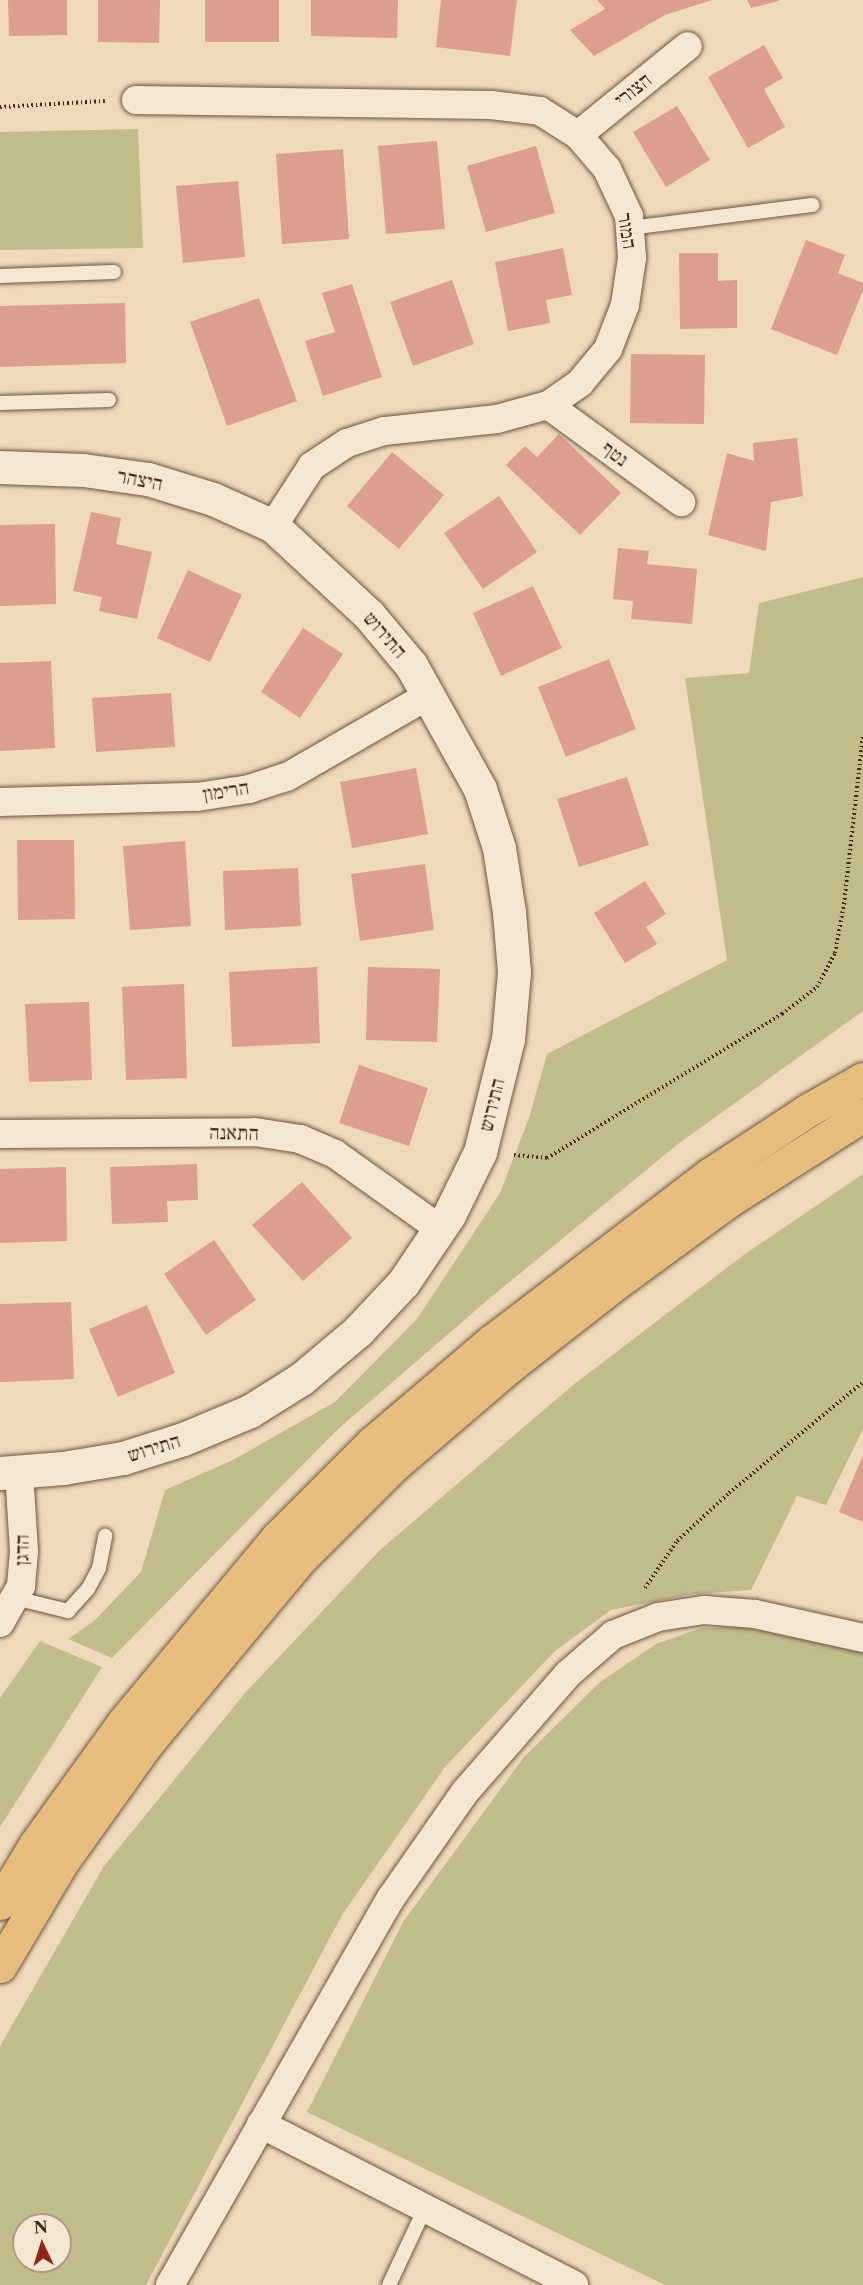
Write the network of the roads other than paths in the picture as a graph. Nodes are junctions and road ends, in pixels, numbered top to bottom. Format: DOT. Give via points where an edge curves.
graph roads {
  1 [pos="688,46"];
  2 [pos="136,100"];
  3 [pos="578,135"];
  4 [pos="813,205"];
  5 [pos="630,228"];
  6 [pos="114,272"];
  7 [pos="0,276"];
  8 [pos="109,400"];
  9 [pos="0,403"];
  10 [pos="548,405"];
  11 [pos="0,467"];
  12 [pos="681,502"];
  13 [pos="273,526"];
  14 [pos="429,695"];
  15 [pos="0,802"];
  16 [pos="863,1079"];
  17 [pos="863,1115"];
  18 [pos="0,1134"];
  19 [pos="440,1229"];
  20 [pos="9,1472"];
  21 [pos="105,1536"];
  22 [pos="15,1598"];
  23 [pos="0,1623"];
  24 [pos="863,1638"];
  25 [pos="0,1903"];
  26 [pos="0,1966"];
  27 [pos="261,2124"];
  28 [pos="425,2208"];
  29 [pos="170,2285"];
  30 [pos="389,2285"];
  31 [pos="574,2285"];
  1 -- 3 [label="street, הצורי"];
  2 -- 3 [label="street, המור" via="491,105 540,111"];
  3 -- 5 [label="street, המור" via="607,169 629,216"];
  4 -- 5 [label="lane"];
  5 -- 10 [label="street, המור" via="632,258 625,305 608,349 580,383"];
  6 -- 7 [label="lane"];
  8 -- 9 [label="lane"];
  10 -- 12 [label="street, נטף"];
  10 -- 13 [label="street, המור" via="497,419 384,431 347,443 312,466"];
  11 -- 13 [label="street, היצהר" via="83,470 148,479 213,499"];
  13 -- 14 [label="street, התירוש" via="369,615 411,665"];
  14 -- 15 [label="street, הרימון" via="287,777 249,789 197,797"];
  14 -- 19 [label="street, התירוש" via="480,789 499,848 514,972 508,1039 480,1152"];
  16 -- 25 [label="main road" via="709,1175 492,1341 372,1443 277,1538 130,1714 35,1845"];
  17 -- 26 [label="main road" via="728,1201 622,1279 511,1365 393,1466 300,1559 148,1742 62,1862"];
  18 -- 19 [label="street, התאנה" via="255,1132 300,1139 335,1155"];
  19 -- 20 [label="street, התירוש" via="404,1283 358,1331 301,1379 250,1411 183,1439 123,1458"];
  20 -- 22 [label="street, הדגן" via="24,1551 21,1586"];
  21 -- 22 [label="lane" via="99,1568 88,1589 68,1611"];
  22 -- 23 [label="street, הדגן"];
  24 -- 27 [label="street" via="755,1614 704,1610 658,1617 613,1635 568,1674 465,1792 391,1898"];
  27 -- 28 [label="street"];
  27 -- 29 [label="street"];
  28 -- 30 [label="lane"];
  28 -- 31 [label="street"];
}
